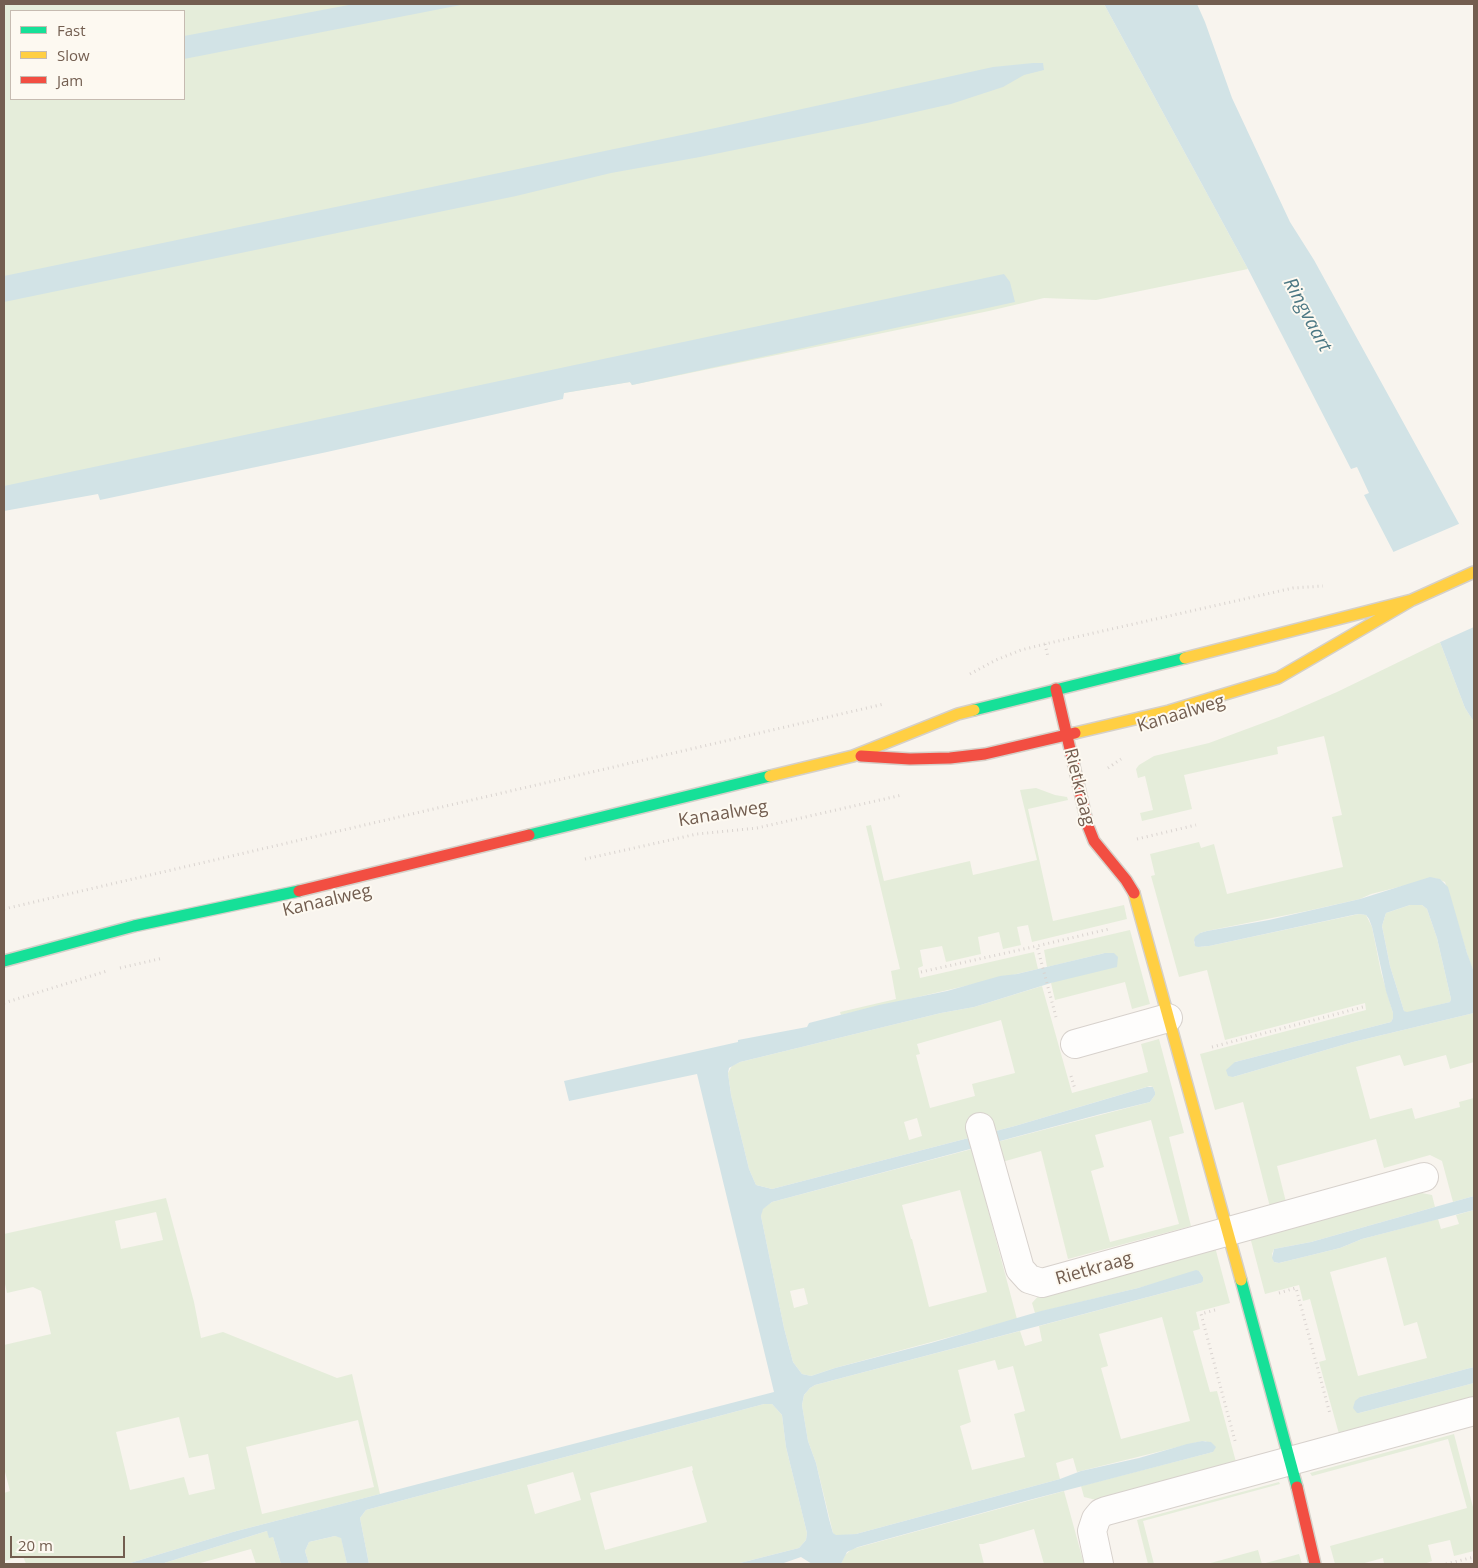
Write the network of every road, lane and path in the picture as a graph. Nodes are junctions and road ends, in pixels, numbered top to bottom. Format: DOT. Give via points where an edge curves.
graph roads {
  1 [pos="1474,572"];
  2 [pos="1331,585"];
  3 [pos="1412,600"];
  4 [pos="961,678"];
  5 [pos="1056,689"];
  6 [pos="885,704"];
  7 [pos="1066,735"];
  8 [pos="853,756"];
  9 [pos="1124,756"];
  10 [pos="1076,777"];
  11 [pos="909,793"];
  12 [pos="1196,825"];
  13 [pos="1100,848"];
  14 [pos="578,861"];
  15 [pos="4,909"];
  16 [pos="1142,921"];
  17 [pos="1036,946"];
  18 [pos="172,956"];
  19 [pos="4,961"];
  20 [pos="119,968"];
  21 [pos="111,970"];
  22 [pos="921,972"];
  23 [pos="1048,991"];
  24 [pos="4,1003"];
  25 [pos="1363,1007"];
  26 [pos="1168,1018"];
  27 [pos="1075,1044"];
  28 [pos="1180,1056"];
  29 [pos="980,1127"];
  30 [pos="1424,1177"];
  31 [pos="1228,1232"];
  32 [pos="1474,1411"];
  33 [pos="1290,1461"];
  34 [pos="1474,1557"];
  35 [pos="1099,1564"];
  36 [pos="1315,1564"];
  37 [pos="1446,1564"];
  1 -- 3 [label="main road, Kanaalweg"];
  2 -- 4 [label="path" via="1293,588 1021,650"];
  3 -- 5 [label="main road, Kanaalweg"];
  3 -- 7 [label="main road, Kanaalweg" via="1278,678 1168,711"];
  5 -- 7 [label="main road, Rietkraag"];
  5 -- 8 [label="main road, Kanaalweg" via="958,714"];
  6 -- 15 [label="path"];
  7 -- 8 [label="main road, Kanaalweg" via="985,754 950,758"];
  7 -- 10 [label="main road, Rietkraag"];
  8 -- 19 [label="main road, Kanaalweg" via="288,894 134,926"];
  9 -- 10 [label="path, Kanaalweg" via="1099,773"];
  10 -- 13 [label="main road, Rietkraag" via="1088,826"];
  11 -- 14 [label="path, Kanaalweg" via="756,828 697,834"];
  12 -- 13 [label="path"];
  13 -- 16 [label="main road, Rietkraag" via="1135,895"];
  16 -- 17 [label="path"];
  16 -- 26 [label="main road, Rietkraag"];
  17 -- 22 [label="path"];
  17 -- 23 [label="path"];
  18 -- 20 [label="path"];
  21 -- 24 [label="path"];
  25 -- 28 [label="path"];
  26 -- 27 [label="street"];
  26 -- 28 [label="main road, Rietkraag"];
  28 -- 31 [label="main road, Rietkraag"];
  29 -- 31 [label="street, Rietkraag" via="1020,1269 1035,1282 1046,1283"];
  30 -- 31 [label="street, Rietkraag"];
  31 -- 33 [label="main road, Rietkraag"];
  32 -- 33 [label="street"];
  33 -- 35 [label="street" via="1100,1513 1092,1531"];
  33 -- 36 [label="main road, Rietkraag"];
  34 -- 37 [label="path"];
}
